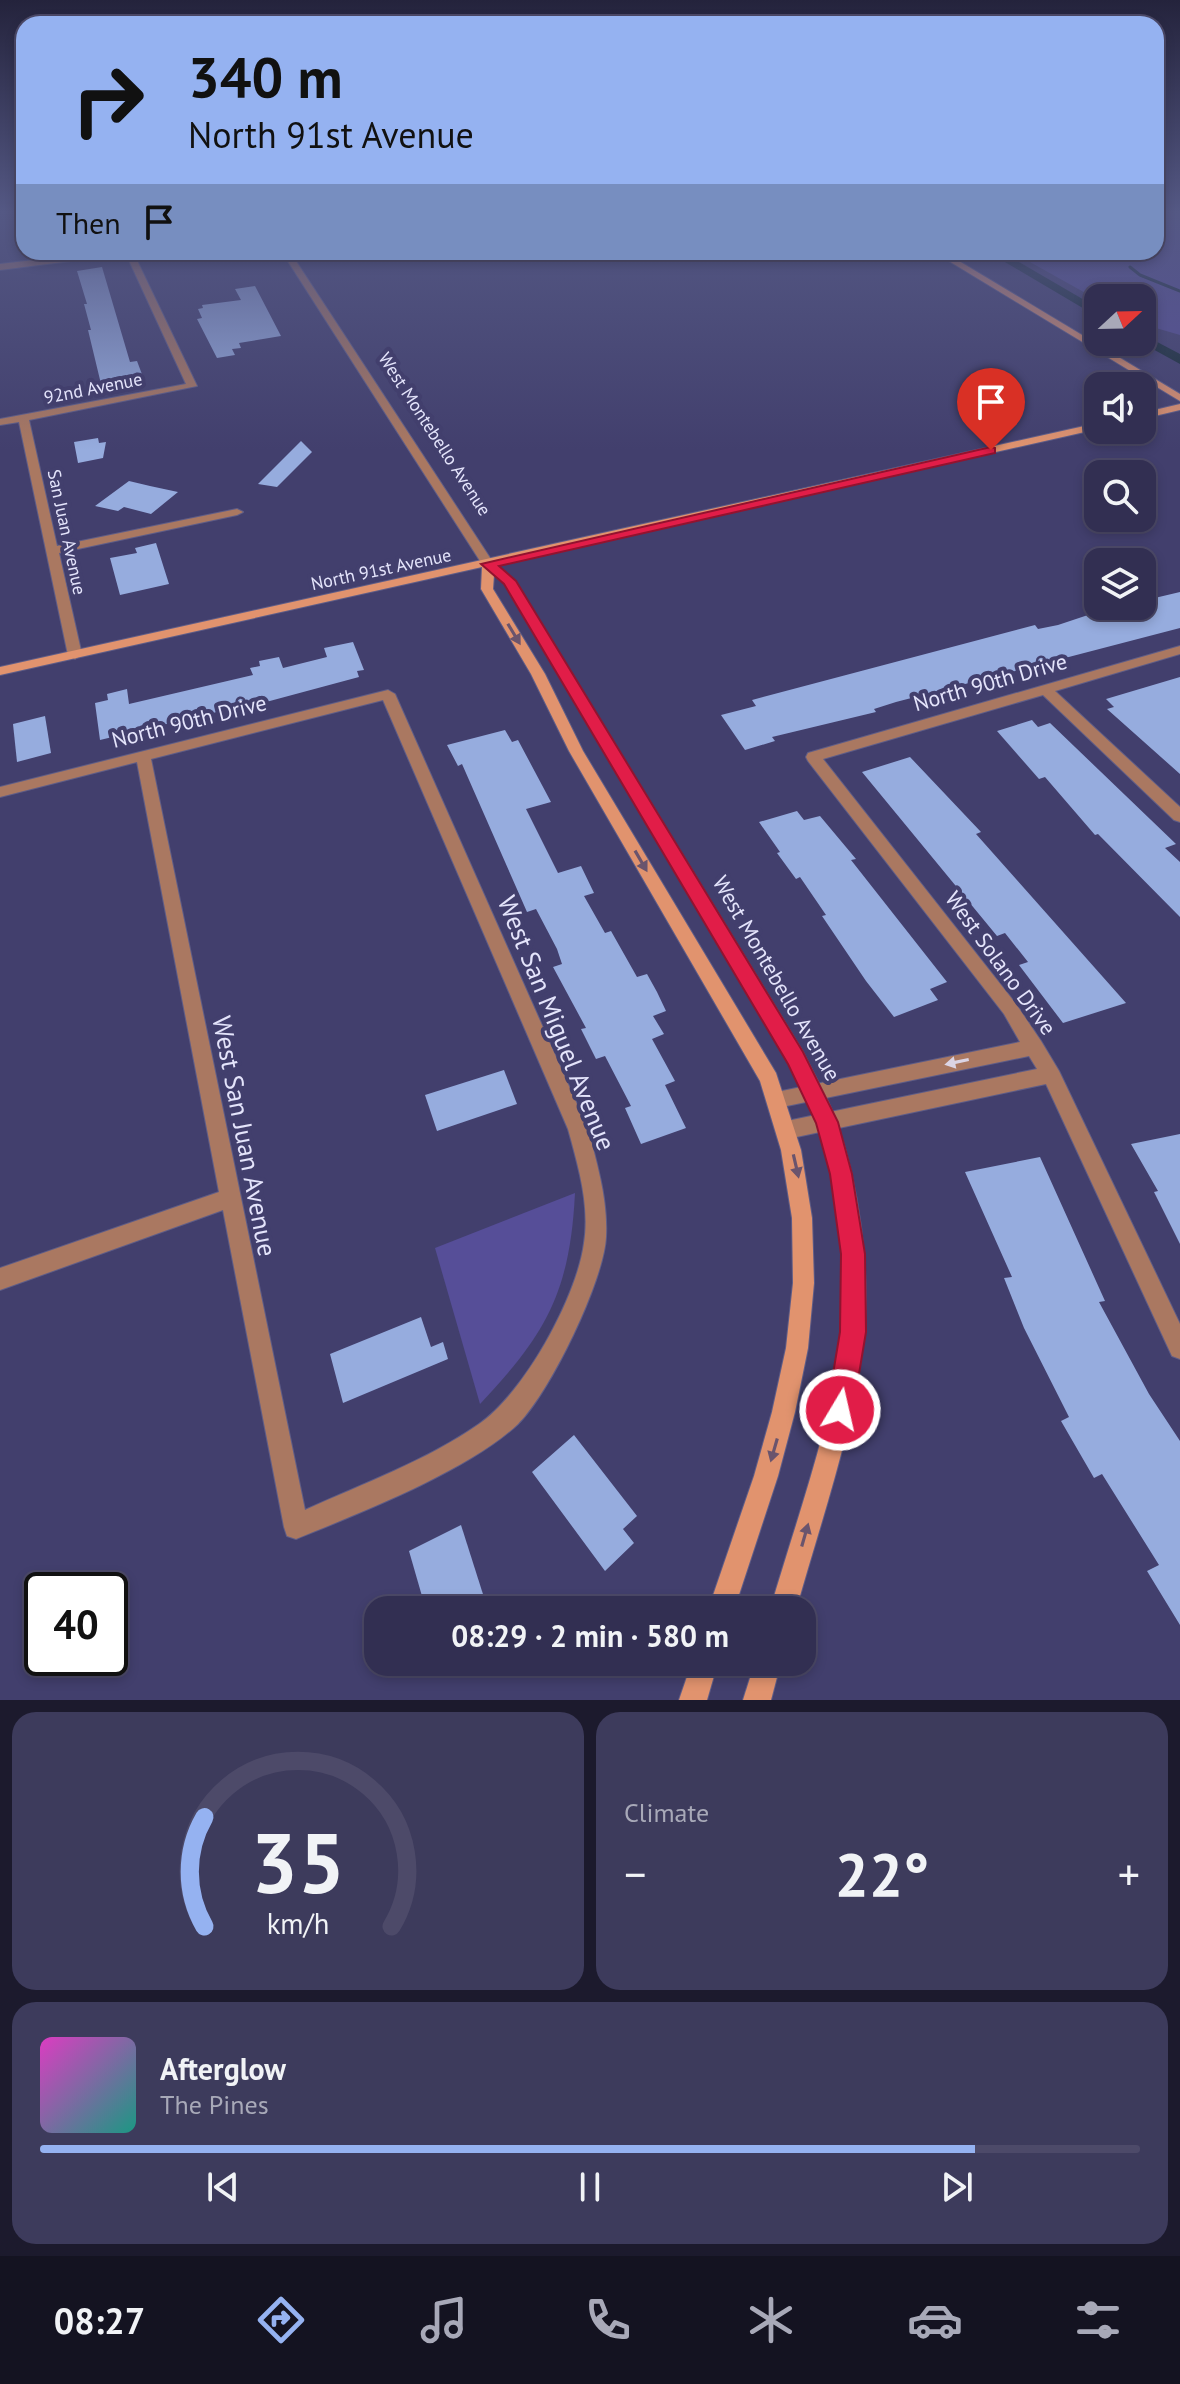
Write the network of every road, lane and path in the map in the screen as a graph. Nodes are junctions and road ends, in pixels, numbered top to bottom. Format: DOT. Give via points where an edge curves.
graph roads {
  1 [pos="145,291"];
  2 [pos="311,291"];
  3 [pos="1003,291"];
  4 [pos="1180,398"];
  5 [pos="1180,407"];
  6 [pos="1156,413"];
  7 [pos="23,417"];
  8 [pos="0,422"];
  9 [pos="1084,429"];
  10 [pos="237,512"];
  11 [pos="53,551"];
  12 [pos="488,564"];
  13 [pos="1180,650"];
  14 [pos="75,655"];
  15 [pos="0,671"];
  16 [pos="1045,689"];
  17 [pos="388,694"];
  18 [pos="143,756"];
  19 [pos="813,757"];
  20 [pos="0,792"];
  21 [pos="1180,816"];
  22 [pos="1034,1047"];
  23 [pos="1050,1075"];
  24 [pos="812,1092"];
  25 [pos="777,1100"];
  26 [pos="827,1122"];
  27 [pos="787,1130"];
  28 [pos="231,1197"];
  29 [pos="0,1279"];
  30 [pos="1180,1348"];
  31 [pos="296,1527"];
  32 [pos="726,1596"];
  33 [pos="787,1596"];
  34 [pos="701,1676"];
  35 [pos="764,1676"];
  36 [pos="693,1700"];
  37 [pos="757,1700"];
  1 -- 7 [label="street, 92nd Avenue" via="192,386"];
  2 -- 12 [label="street, West Montebello Avenue"];
  3 -- 4 [label="street"];
  5 -- 6 [label="street"];
  7 -- 8 [label="street, 92nd Avenue"];
  7 -- 11 [label="street, San Juan Avenue"];
  9 -- 12 [label="street, North 91st Avenue"];
  10 -- 11 [label="street"];
  11 -- 14 [label="street, San Juan Avenue"];
  12 -- 14 [label="street, North 91st Avenue"];
  12 -- 24 [label="street, West Montebello Avenue" via="509,581"];
  12 -- 25 [label="street, West Montebello Avenue, one-way" via="487,589"];
  13 -- 16 [label="street, North 90th Drive"];
  14 -- 15 [label="street, North 91st Avenue"];
  16 -- 19 [label="street, North 90th Drive"];
  16 -- 21 [label="street"];
  17 -- 18 [label="street, North 90th Drive"];
  17 -- 31 [label="street, West San Miguel Avenue" via="578,1129 593,1183 595,1244 543,1370 511,1414 457,1451"];
  18 -- 20 [label="street, North 90th Drive"];
  18 -- 28 [label="street, West San Juan Avenue"];
  19 -- 22 [label="street, West Solano Drive"];
  22 -- 23 [label="street, West Solano Drive"];
  22 -- 24 [label="street, one-way"];
  23 -- 26 [label="street"];
  23 -- 30 [label="street, West Solano Drive"];
  24 -- 25 [label="street"];
  24 -- 26 [label="street, West Montebello Avenue"];
  25 -- 27 [label="street, West Montebello Avenue"];
  26 -- 27 [label="street"];
  33 -- 26 [label="street, West Montebello Avenue, one-way" via="840,1410 853,1332 853,1254"];
  27 -- 32 [label="street, West Montebello Avenue, one-way" via="799,1178 805,1303 792,1385"];
  28 -- 29 [label="street"];
  28 -- 31 [label="street, West San Juan Avenue"];
  34 -- 36 [label="street"];
  35 -- 37 [label="street"];
}
